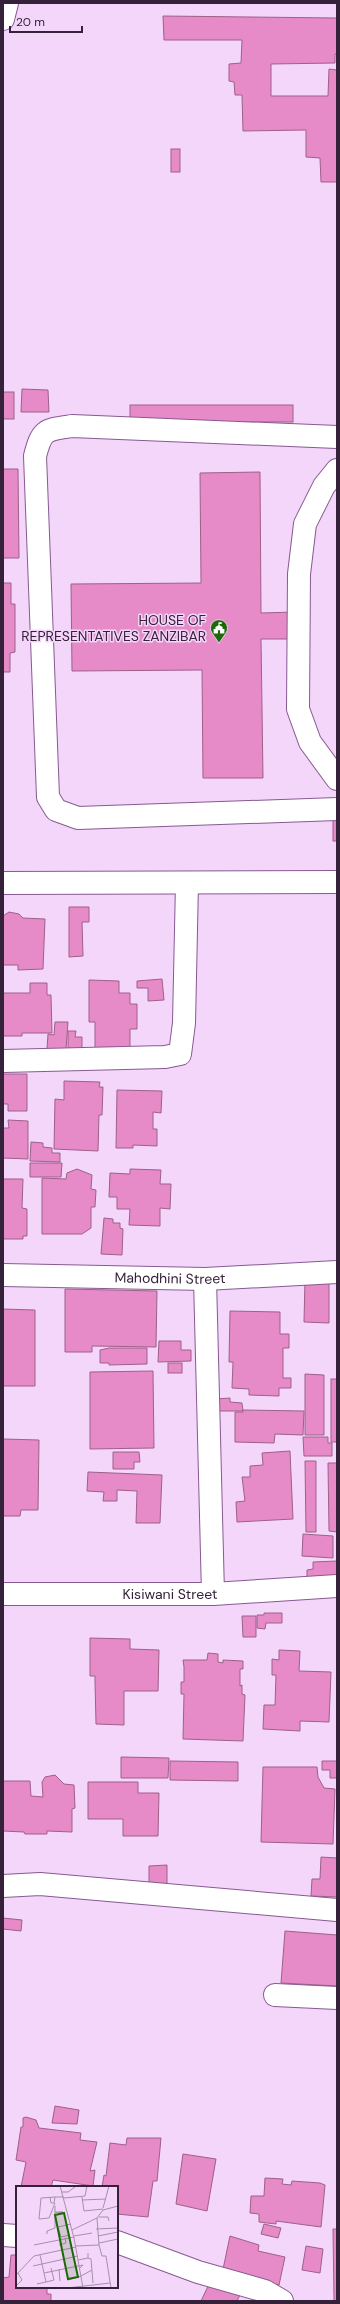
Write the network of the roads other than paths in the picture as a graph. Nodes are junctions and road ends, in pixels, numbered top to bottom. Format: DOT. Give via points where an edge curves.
graph roads {
  1 [pos="6,3"];
  2 [pos="3,19"];
  3 [pos="337,437"];
  4 [pos="337,470"];
  5 [pos="337,778"];
  6 [pos="337,809"];
  7 [pos="187,882"];
  8 [pos="337,882"];
  9 [pos="3,883"];
  10 [pos="3,1061"];
  11 [pos="337,1272"];
  12 [pos="3,1275"];
  13 [pos="205,1279"];
  14 [pos="337,1586"];
  15 [pos="3,1594"];
  16 [pos="213,1594"];
  17 [pos="3,1886"];
  18 [pos="337,1910"];
  19 [pos="275,1995"];
  20 [pos="337,1998"];
  21 [pos="3,2235"];
  22 [pos="16,2236"];
  23 [pos="118,2242"];
  24 [pos="282,2301"];
  1 -- 2 [label="street"];
  3 -- 6 [label="street" via="72,426 51,429 40,437 35,456 48,797 56,810 78,818"];
  4 -- 5 [label="street" via="324,486 305,524 299,574 298,701 310,742"];
  7 -- 8 [label="street"];
  7 -- 9 [label="street"];
  7 -- 10 [label="street" via="184,1023 180,1054"];
  11 -- 13 [label="street, Mahodhini Street"];
  12 -- 13 [label="street, Mahodhini Street"];
  13 -- 16 [label="street"];
  14 -- 16 [label="street, Kisiwani Street"];
  15 -- 16 [label="street, Kisiwani Street"];
  17 -- 18 [label="street" via="40,1884"];
  19 -- 20 [label="street"];
  21 -- 22 [label="street"];
  23 -- 24 [label="street" via="198,2272 265,2291"];
}
